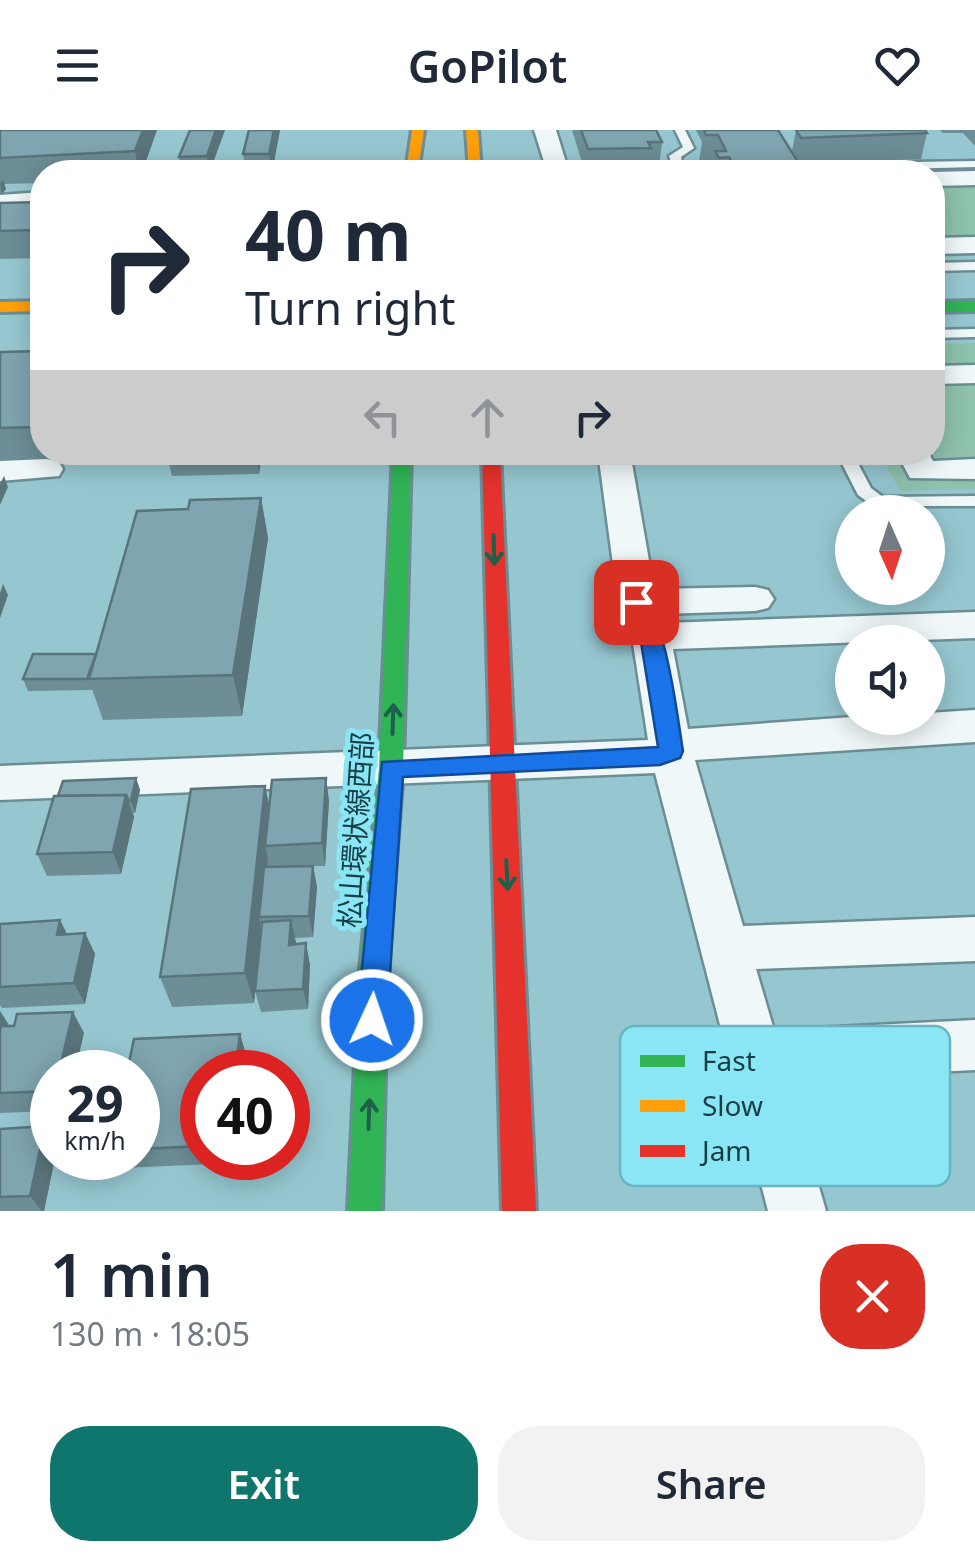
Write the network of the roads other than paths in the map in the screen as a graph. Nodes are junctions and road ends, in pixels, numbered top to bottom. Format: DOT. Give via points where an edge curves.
graph roads {
  1 [pos="418,130"];
  2 [pos="472,130"];
  3 [pos="545,130"];
  4 [pos="680,130"];
  5 [pos="414,160"];
  6 [pos="474,160"];
  7 [pos="554,160"];
  8 [pos="675,160"];
  9 [pos="975,164"];
  10 [pos="945,165"];
  11 [pos="975,178"];
  12 [pos="945,179"];
  13 [pos="30,200"];
  14 [pos="0,202"];
  15 [pos="975,245"];
  16 [pos="945,249"];
  17 [pos="945,255"];
  18 [pos="975,266"];
  19 [pos="945,288"];
  20 [pos="975,288"];
  21 [pos="30,306"];
  22 [pos="975,306"];
  23 [pos="0,307"];
  24 [pos="945,307"];
  25 [pos="30,324"];
  26 [pos="0,325"];
  27 [pos="945,334"];
  28 [pos="975,334"];
  29 [pos="975,374"];
  30 [pos="945,375"];
  31 [pos="402,465"];
  32 [pos="491,465"];
  33 [pos="616,465"];
  34 [pos="850,465"];
  35 [pos="919,465"];
  36 [pos="47,469"];
  37 [pos="975,469"];
  38 [pos="0,471"];
  39 [pos="975,500"];
  40 [pos="755,599"];
  41 [pos="644,619"];
  42 [pos="975,625"];
  43 [pos="975,726"];
  44 [pos="671,751"];
  45 [pos="501,763"];
  46 [pos="391,768"];
  47 [pos="0,783"];
  48 [pos="975,939"];
  49 [pos="725,948"];
  50 [pos="746,1026"];
  51 [pos="975,1044"];
  52 [pos="950,1045"];
  53 [pos="790,1186"];
  54 [pos="365,1211"];
  55 [pos="519,1211"];
  56 [pos="797,1211"];
  1 -- 5 [label="street"];
  2 -- 6 [label="street"];
  3 -- 7 [label="street"];
  4 -- 8 [label="lane" via="689,148"];
  9 -- 10 [label="lane"];
  11 -- 12 [label="street"];
  13 -- 14 [label="street"];
  15 -- 16 [label="street"];
  17 -- 18 [label="lane"];
  19 -- 20 [label="street"];
  21 -- 23 [label="street"];
  22 -- 24 [label="street"];
  25 -- 26 [label="street"];
  27 -- 28 [label="lane"];
  29 -- 30 [label="street"];
  46 -- 31 [label="street, 松山環状線西部, one-way"];
  32 -- 45 [label="street, one-way"];
  33 -- 41 [label="street"];
  34 -- 39 [label="lane" via="864,492 879,502"];
  35 -- 37 [label="street" via="922,471"];
  36 -- 38 [label="street"];
  40 -- 41 [label="street"];
  41 -- 42 [label="street"];
  41 -- 44 [label="street"];
  43 -- 44 [label="street" via="697,742"];
  44 -- 45 [label="street"];
  44 -- 49 [label="street"];
  45 -- 46 [label="street"];
  45 -- 55 [label="street, one-way"];
  46 -- 47 [label="street"];
  54 -- 46 [label="street, 松山環状線西部, one-way"];
  48 -- 49 [label="street"];
  49 -- 50 [label="street"];
  51 -- 52 [label="street"];
  53 -- 56 [label="street"];
}
